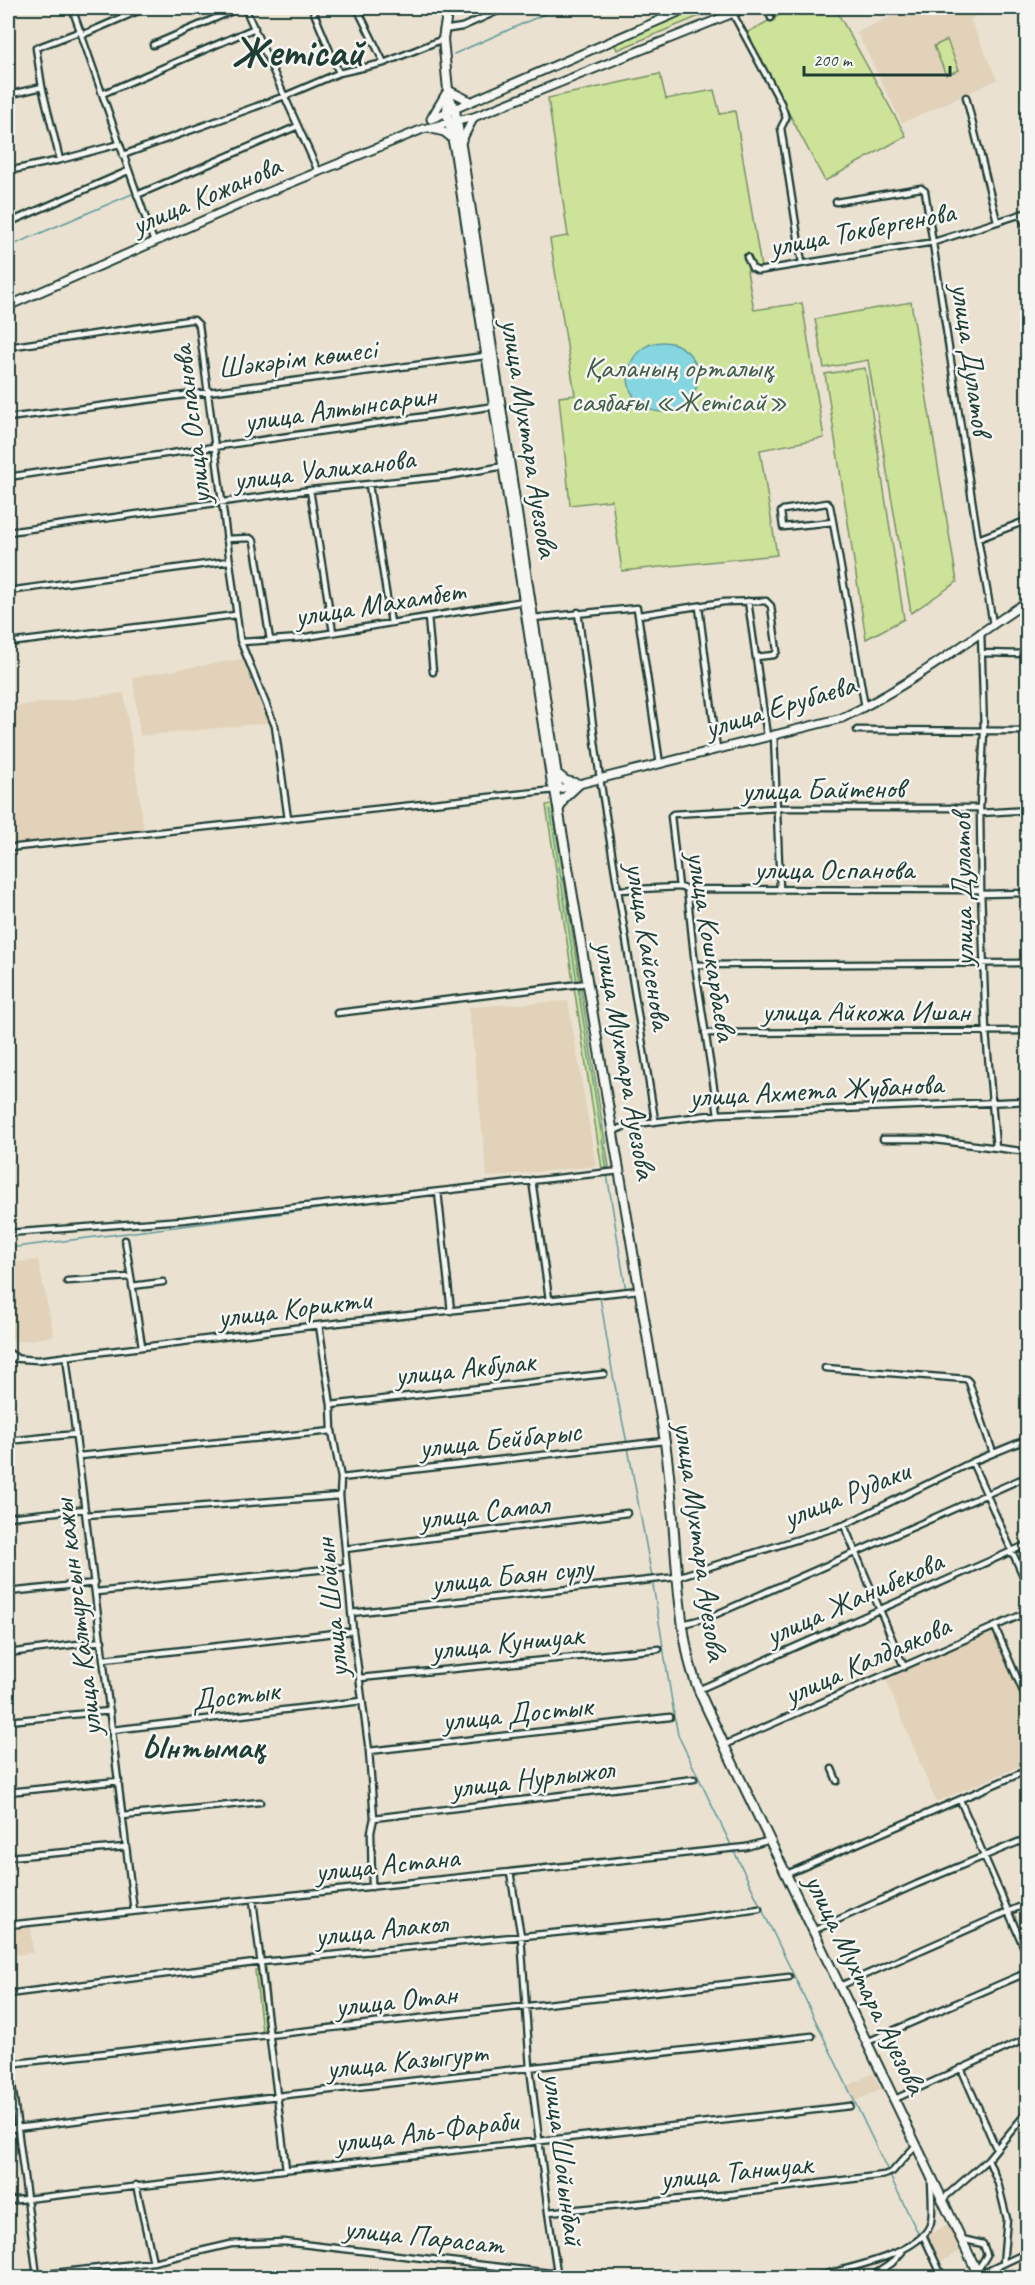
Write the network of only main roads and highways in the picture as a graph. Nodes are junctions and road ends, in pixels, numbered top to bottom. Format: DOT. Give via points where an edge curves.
graph roads {
  1 [pos="448,8"];
  2 [pos="456,142"];
  3 [pos="497,406"];
  4 [pos="530,618"];
  5 [pos="556,774"];
  6 [pos="555,790"];
  7 [pos="559,811"];
  8 [pos="979,2275"];
  1 -- 2 [label="main road, улица Мухтара Ауезова" via="443,39"];
  2 -- 3 [label="main road, улица Мухтара Ауезова"];
  2 -- 3 [label="main road, улица Мухтара Ауезова" via="485,356"];
  3 -- 4 [label="main road, улица Мухтара Ауезова"];
  4 -- 5 [label="main road, улица Мухтара Ауезова"];
  4 -- 6 [label="main road, улица Мухтара Ауезова"];
  5 -- 6 [label="main road, улица Мухтара Ауезова"];
  5 -- 7 [label="main road" via="579,784 564,798"];
  6 -- 7 [label="main road, улица Мухтара Ауезова"];
  7 -- 8 [label="main road, улица Мухтара Ауезова" via="664,1441 676,1577 688,1656 698,1690"];
}
